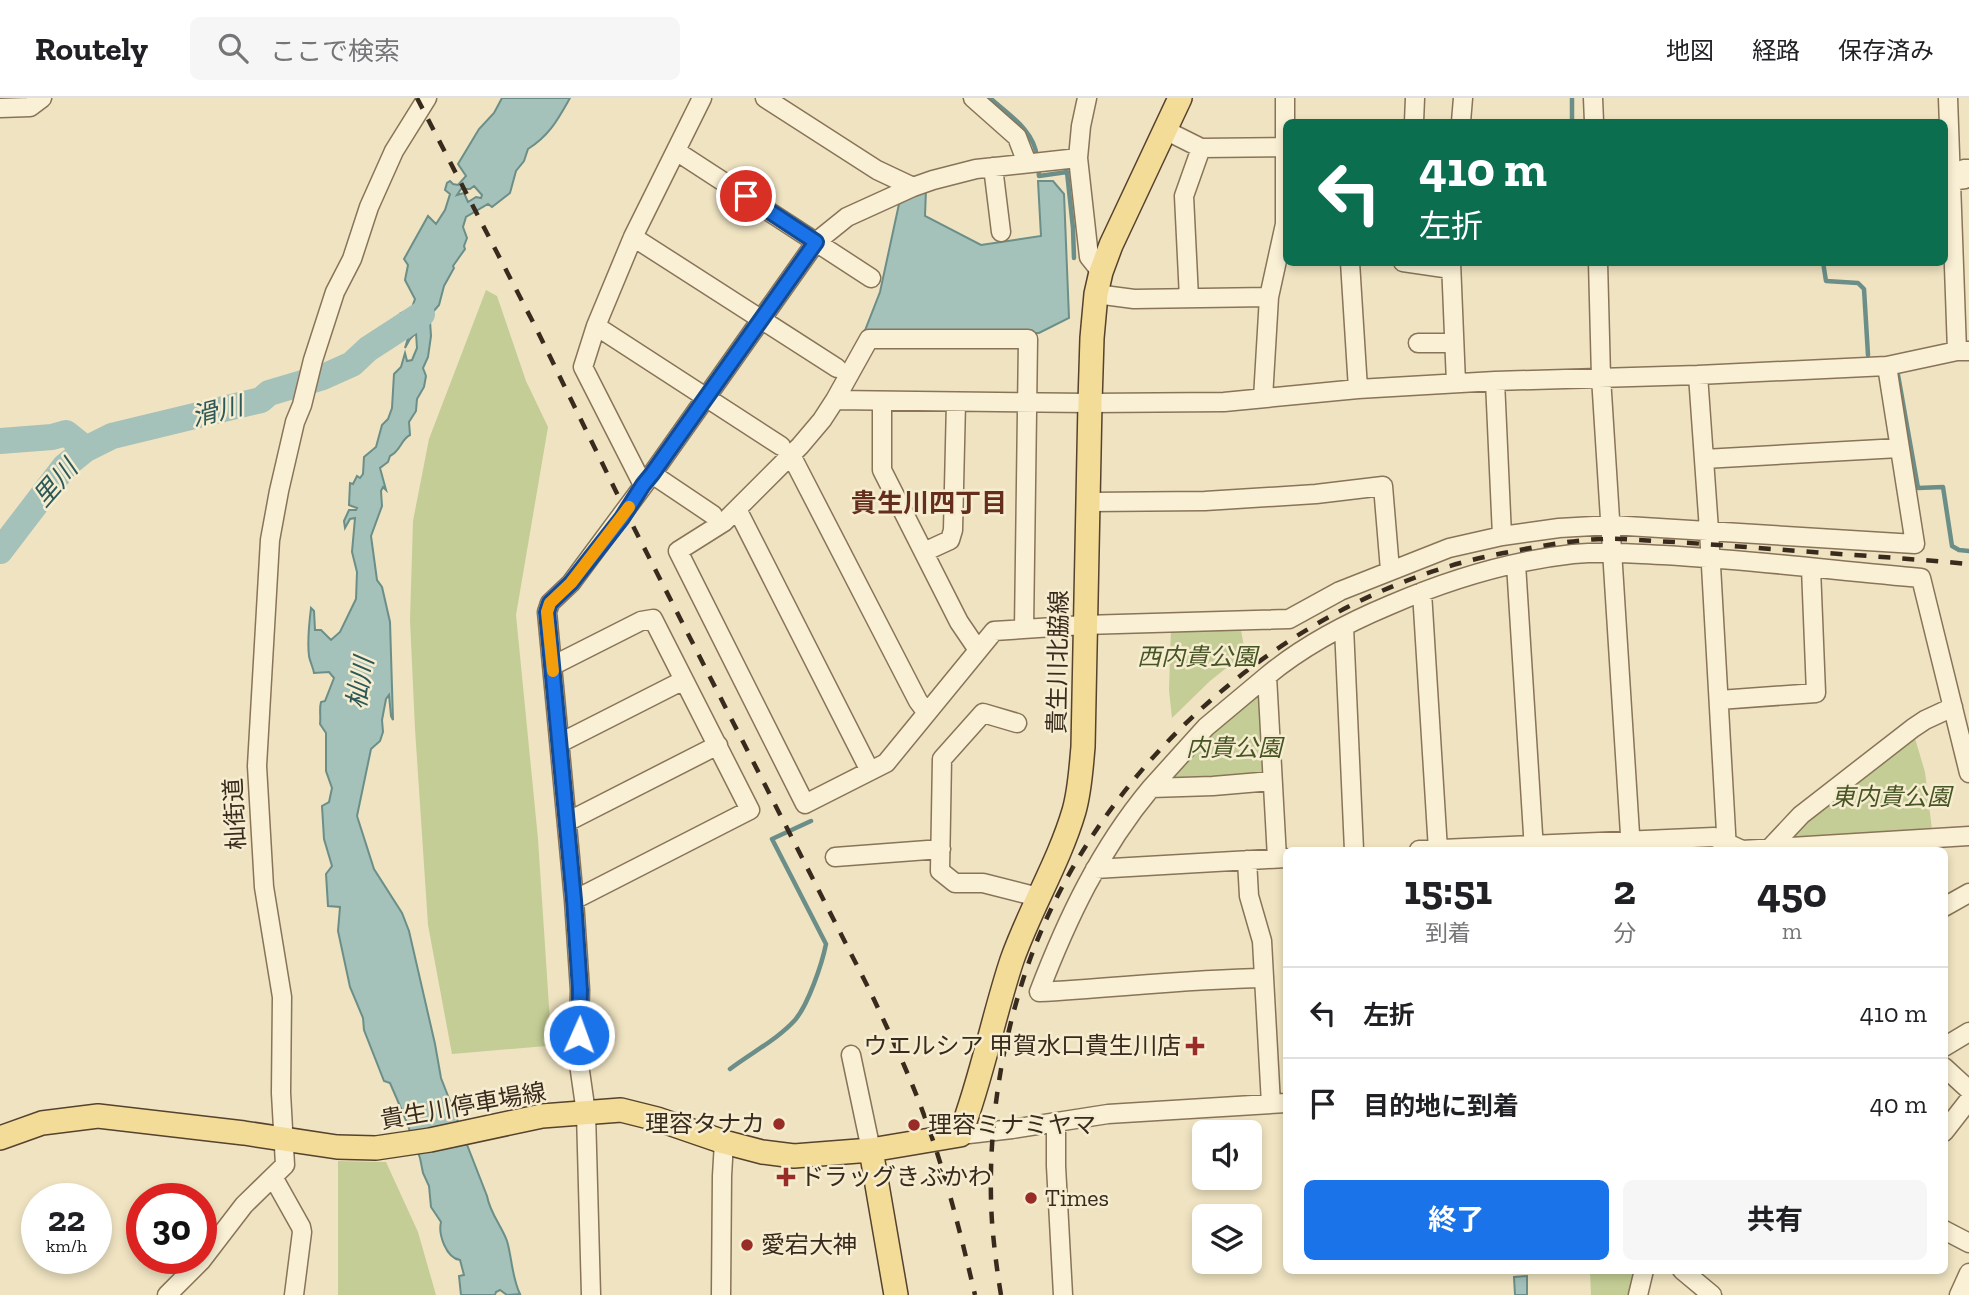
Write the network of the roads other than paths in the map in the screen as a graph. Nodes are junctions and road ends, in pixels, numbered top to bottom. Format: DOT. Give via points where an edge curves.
graph roads {
  1 [pos="42,98"];
  2 [pos="427,98"];
  3 [pos="702,98"];
  4 [pos="765,98"];
  5 [pos="973,98"];
  6 [pos="1087,98"];
  7 [pos="1180,98"];
  8 [pos="1285,98"];
  9 [pos="1415,98"];
  10 [pos="1463,98"];
  11 [pos="1593,98"];
  12 [pos="1948,98"];
  13 [pos="0,107"];
  14 [pos="1285,119"];
  15 [pos="1414,119"];
  16 [pos="1461,119"];
  17 [pos="1594,119"];
  18 [pos="1165,130"];
  19 [pos="1283,147"];
  20 [pos="1201,148"];
  21 [pos="676,151"];
  22 [pos="1078,158"];
  23 [pos="1034,162"];
  24 [pos="993,167"];
  25 [pos="1969,169"];
  26 [pos="1950,181"];
  27 [pos="913,187"];
  28 [pos="1961,231"];
  29 [pos="1001,232"];
  30 [pos="633,237"];
  31 [pos="816,242"];
  32 [pos="1282,255"];
  33 [pos="1350,266"];
  34 [pos="1451,266"];
  35 [pos="1598,266"];
  36 [pos="1101,272"];
  37 [pos="871,278"];
  38 [pos="1962,290"];
  39 [pos="1096,294"];
  40 [pos="1269,297"];
  41 [pos="1189,298"];
  42 [pos="761,319"];
  43 [pos="596,326"];
  44 [pos="1418,343"];
  45 [pos="1454,343"];
  46 [pos="1963,351"];
  47 [pos="1886,366"];
  48 [pos="837,368"];
  49 [pos="1698,375"];
  50 [pos="1601,377"];
  51 [pos="1495,381"];
  52 [pos="1456,383"];
  53 [pos="1358,388"];
  54 [pos="705,397"];
  55 [pos="1264,398"];
  56 [pos="835,400"];
  57 [pos="882,401"];
  58 [pos="956,401"];
  59 [pos="1027,402"];
  60 [pos="1090,403"];
  61 [pos="1899,448"];
  62 [pos="786,450"];
  63 [pos="1704,459"];
  64 [pos="648,480"];
  65 [pos="1089,502"];
  66 [pos="737,509"];
  67 [pos="713,515"];
  68 [pos="1611,525"];
  69 [pos="1709,530"];
  70 [pos="1502,536"];
  71 [pos="924,552"];
  72 [pos="1612,552"];
  73 [pos="1711,558"];
  74 [pos="1516,564"];
  75 [pos="1811,568"];
  76 [pos="1390,570"];
  77 [pos="1422,592"];
  78 [pos="1084,625"];
  79 [pos="1344,627"];
  80 [pos="1024,629"];
  81 [pos="978,650"];
  82 [pos="552,666"];
  83 [pos="1267,676"];
  84 [pos="684,680"];
  85 [pos="1719,700"];
  86 [pos="1953,707"];
  87 [pos="927,713"];
  88 [pos="1017,723"];
  89 [pos="560,743"];
  90 [pos="718,746"];
  91 [pos="870,771"];
  92 [pos="1969,773"];
  93 [pos="1272,781"];
  94 [pos="1151,788"];
  95 [pos="567,822"];
  96 [pos="1969,836"];
  97 [pos="1631,846"];
  98 [pos="1354,847"];
  99 [pos="1438,847"];
  100 [pos="1534,847"];
  101 [pos="1582,847"];
  102 [pos="1727,847"];
  103 [pos="1771,847"];
  104 [pos="941,849"];
  105 [pos="835,857"];
  106 [pos="1282,858"];
  107 [pos="1247,860"];
  108 [pos="1095,869"];
  109 [pos="1969,893"];
  110 [pos="1038,897"];
  111 [pos="574,900"];
  112 [pos="1948,906"];
  113 [pos="1264,978"];
  114 [pos="1969,1032"];
  115 [pos="1948,1045"];
  116 [pos="851,1055"];
  117 [pos="1948,1071"];
  118 [pos="1969,1090"];
  119 [pos="1969,1100"];
  120 [pos="1279,1104"];
  121 [pos="577,1113"];
  122 [pos="1056,1122"];
  123 [pos="1948,1127"];
  124 [pos="960,1135"];
  125 [pos="0,1138"];
  126 [pos="284,1141"];
  127 [pos="724,1142"];
  128 [pos="871,1150"];
  129 [pos="273,1177"];
  130 [pos="1948,1232"];
  131 [pos="1969,1243"];
  132 [pos="1969,1273"];
  133 [pos="1687,1274"];
  134 [pos="167,1295"];
  135 [pos="294,1295"];
  136 [pos="591,1295"];
  137 [pos="721,1295"];
  138 [pos="896,1295"];
  139 [pos="1063,1295"];
  140 [pos="1712,1295"];
  141 [pos="1959,1295"];
  1 -- 13 [label="street" via="30,107"];
  2 -- 126 [label="street, 杣街道" via="394,151 335,292 292,434 270,540 257,766 264,887 282,997"];
  3 -- 21 [label="street"];
  4 -- 27 [label="street" via="877,170"];
  5 -- 23 [label="street" via="1017,137"];
  6 -- 22 [label="street"];
  7 -- 18 [label="main road, 貴生川北脇線"];
  8 -- 14 [label="street"];
  9 -- 15 [label="street"];
  10 -- 16 [label="street"];
  11 -- 17 [label="street"];
  12 -- 26 [label="street"];
  18 -- 20 [label="street"];
  18 -- 36 [label="main road, 貴生川北脇線"];
  19 -- 20 [label="street"];
  20 -- 41 [label="street" via="1184,196"];
  21 -- 30 [label="street"];
  21 -- 31 [label="street"];
  22 -- 23 [label="street"];
  22 -- 36 [label="street" via="1088,257"];
  23 -- 24 [label="street"];
  24 -- 27 [label="street"];
  24 -- 29 [label="street"];
  25 -- 26 [label="street" via="1964,169 1965,180"];
  26 -- 28 [label="street"];
  27 -- 31 [label="street" via="846,218"];
  28 -- 38 [label="street"];
  30 -- 42 [label="street"];
  30 -- 43 [label="street"];
  31 -- 37 [label="street"];
  31 -- 42 [label="street"];
  32 -- 40 [label="street"];
  33 -- 53 [label="street"];
  34 -- 45 [label="street"];
  35 -- 50 [label="street"];
  36 -- 39 [label="main road, 貴生川北脇線"];
  38 -- 46 [label="street"];
  39 -- 41 [label="street"];
  39 -- 60 [label="main road, 貴生川北脇線"];
  40 -- 41 [label="street"];
  40 -- 55 [label="street"];
  42 -- 48 [label="street"];
  42 -- 54 [label="street"];
  43 -- 54 [label="street"];
  43 -- 64 [label="street" via="583,367"];
  44 -- 45 [label="street"];
  45 -- 52 [label="street"];
  46 -- 47 [label="street"];
  47 -- 49 [label="street"];
  47 -- 61 [label="street"];
  49 -- 50 [label="street"];
  49 -- 63 [label="street"];
  50 -- 51 [label="street"];
  50 -- 68 [label="street"];
  51 -- 52 [label="street"];
  51 -- 70 [label="street"];
  52 -- 53 [label="street"];
  53 -- 55 [label="street"];
  54 -- 62 [label="street"];
  54 -- 64 [label="street"];
  55 -- 60 [label="street"];
  56 -- 57 [label="street"];
  56 -- 59 [label="street" via="869,340 1028,340"];
  56 -- 62 [label="street" via="822,420"];
  57 -- 58 [label="street"];
  57 -- 71 [label="street" via="882,470"];
  58 -- 59 [label="street"];
  58 -- 71 [label="street" via="953,530 950,540"];
  59 -- 60 [label="street"];
  59 -- 80 [label="street"];
  60 -- 65 [label="main road, 貴生川北脇線"];
  61 -- 63 [label="street"];
  61 -- 69 [label="street" via="1915,544"];
  62 -- 66 [label="street"];
  62 -- 87 [label="street"];
  63 -- 69 [label="street"];
  64 -- 67 [label="street"];
  64 -- 82 [label="street" via="571,583 550,603"];
  65 -- 76 [label="street" via="1205,501 1383,485"];
  65 -- 78 [label="main road, 貴生川北脇線"];
  66 -- 91 [label="street"];
  66 -- 91 [label="street" via="678,551 804,804"];
  68 -- 69 [label="street"];
  68 -- 70 [label="street"];
  68 -- 72 [label="street"];
  69 -- 73 [label="street"];
  70 -- 76 [label="street" via="1449,548"];
  71 -- 81 [label="street"];
  72 -- 73 [label="street"];
  72 -- 74 [label="street"];
  72 -- 97 [label="street"];
  73 -- 75 [label="street"];
  73 -- 85 [label="street"];
  74 -- 77 [label="street"];
  74 -- 100 [label="street"];
  75 -- 85 [label="street" via="1816,693"];
  75 -- 86 [label="street" via="1921,578"];
  76 -- 78 [label="street" via="1289,619"];
  77 -- 79 [label="street"];
  77 -- 99 [label="street"];
  78 -- 80 [label="street"];
  78 -- 110 [label="main road, 貴生川北脇線" via="1080,785 1063,842"];
  79 -- 83 [label="street"];
  79 -- 98 [label="street"];
  80 -- 81 [label="street" via="994,631"];
  81 -- 87 [label="street"];
  82 -- 84 [label="street" via="653,619"];
  82 -- 89 [label="street"];
  83 -- 93 [label="street"];
  83 -- 94 [label="street" via="1206,727"];
  84 -- 89 [label="street"];
  84 -- 90 [label="street"];
  85 -- 102 [label="street"];
  86 -- 92 [label="street"];
  86 -- 103 [label="street" via="1913,728 1801,815"];
  87 -- 91 [label="street" via="886,763"];
  88 -- 104 [label="street" via="983,713 942,759"];
  89 -- 95 [label="street"];
  90 -- 95 [label="street"];
  90 -- 111 [label="street" via="750,810"];
  93 -- 94 [label="street"];
  93 -- 106 [label="street"];
  94 -- 108 [label="street"];
  95 -- 111 [label="street"];
  96 -- 103 [label="street"];
  97 -- 101 [label="street"];
  97 -- 102 [label="street" via="1714,836"];
  104 -- 105 [label="street"];
  104 -- 110 [label="street" via="940,871 955,883 983,883"];
  106 -- 107 [label="street"];
  107 -- 108 [label="street"];
  107 -- 113 [label="street"];
  108 -- 113 [label="street" via="1039,992"];
  109 -- 112 [label="street"];
  110 -- 124 [label="main road, 貴生川北脇線" via="1013,958"];
  111 -- 121 [label="street" via="580,990"];
  113 -- 120 [label="street"];
  114 -- 115 [label="street"];
  116 -- 128 [label="street"];
  117 -- 118 [label="street"];
  119 -- 123 [label="street"];
  120 -- 122 [label="street" via="1108,1114"];
  121 -- 126 [label="main road, 貴生川停車場線" via="376,1148"];
  121 -- 127 [label="main road, 貴生川停車場線" via="621,1110"];
  121 -- 136 [label="street"];
  122 -- 124 [label="street"];
  122 -- 139 [label="street"];
  124 -- 128 [label="main road"];
  125 -- 126 [label="main road, 貴生川停車場線" via="42,1123 98,1116"];
  126 -- 129 [label="street, 杣街道" via="285,1165"];
  127 -- 128 [label="main road, 貴生川停車場線" via="794,1156"];
  127 -- 137 [label="street"];
  128 -- 138 [label="main road"];
  129 -- 134 [label="street, 杣街道"];
  129 -- 135 [label="street" via="302,1232"];
  130 -- 131 [label="street"];
  132 -- 141 [label="street"];
  133 -- 140 [label="street"];
}
